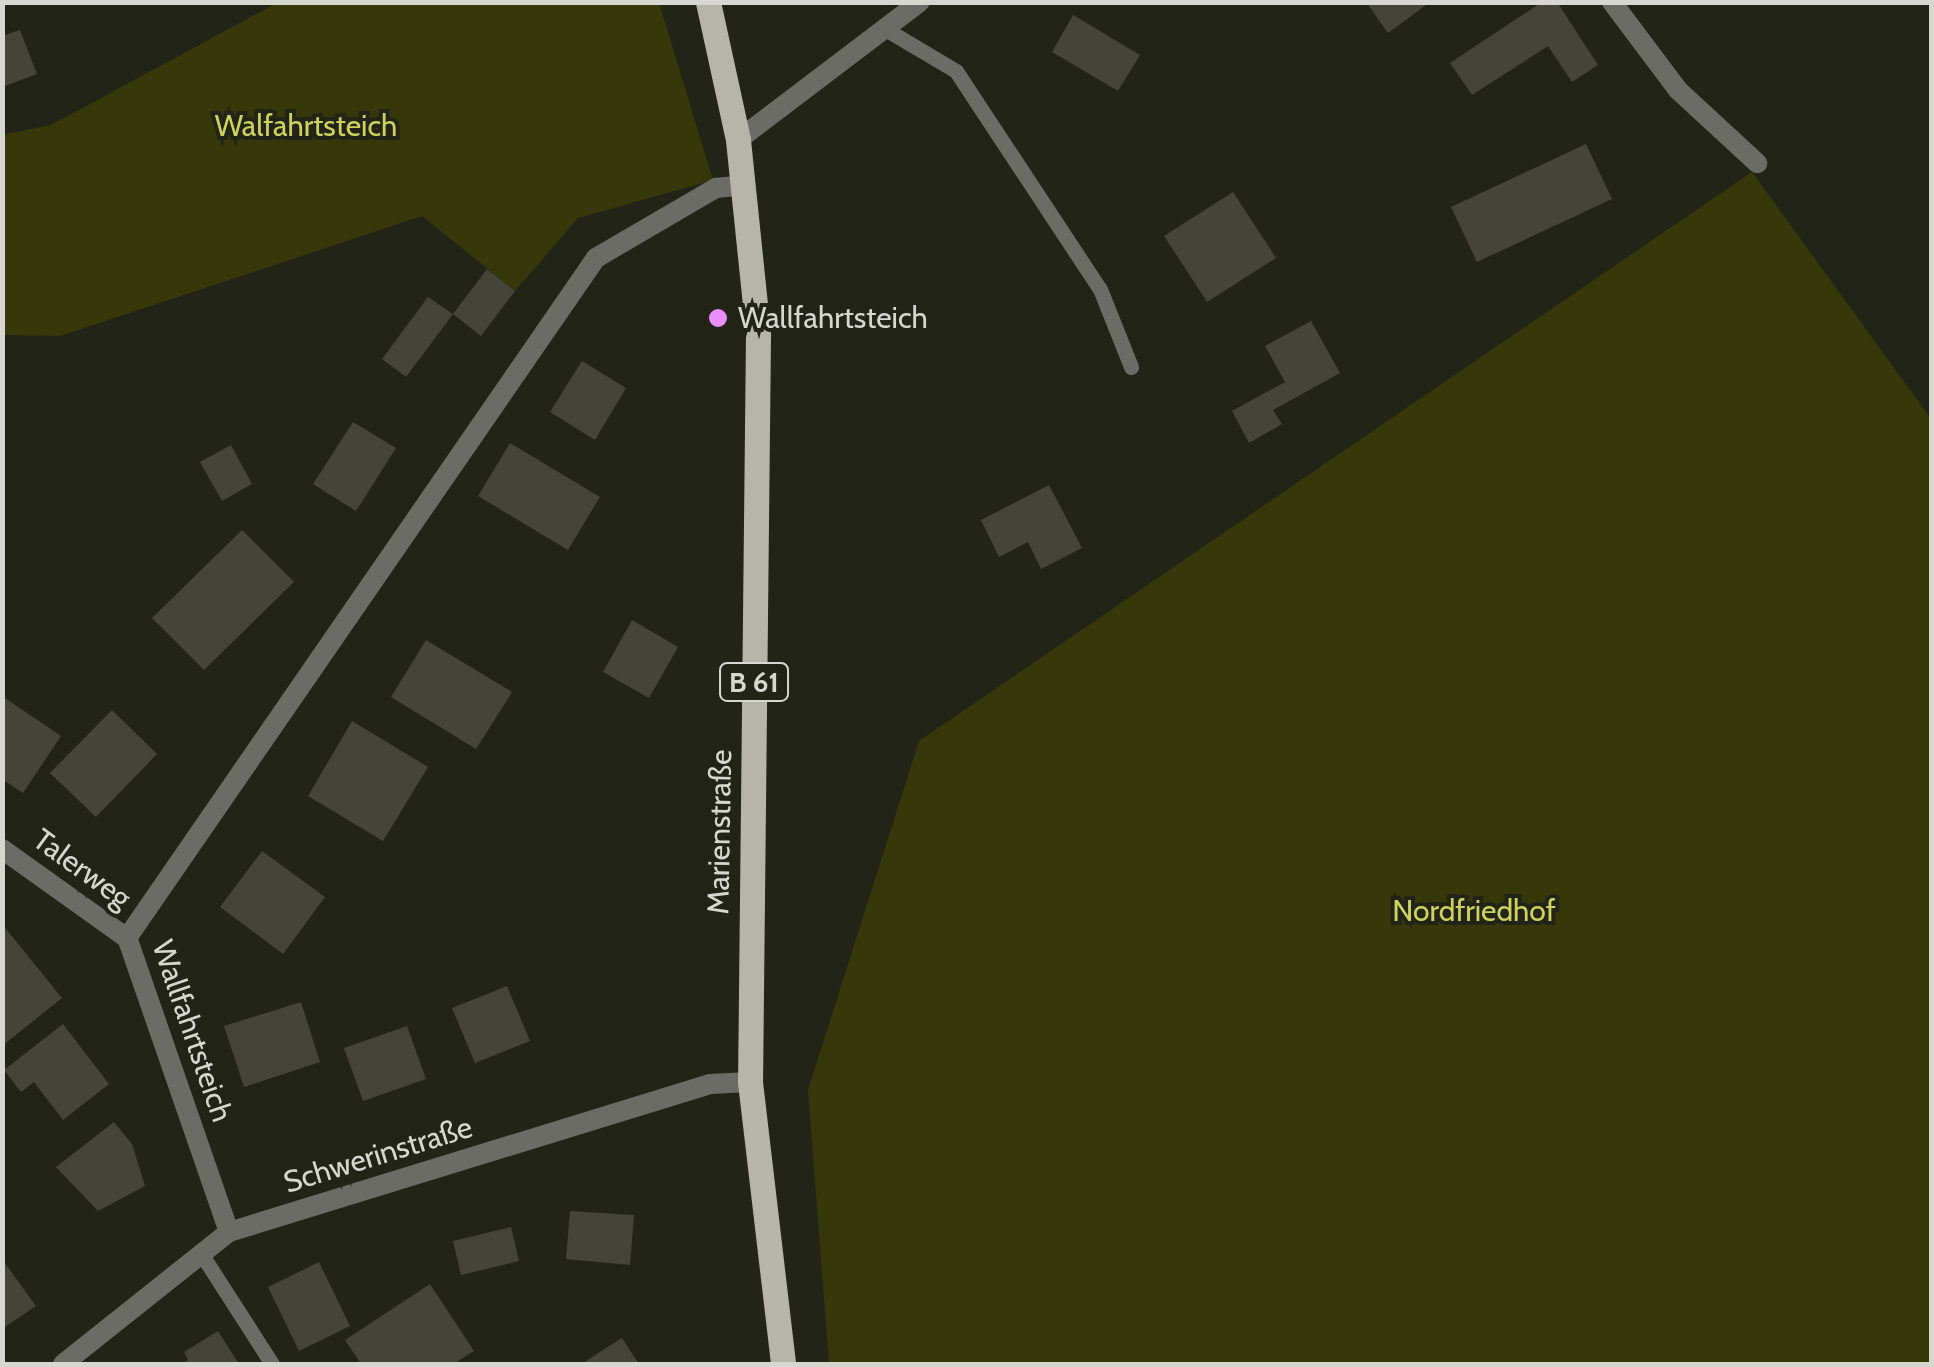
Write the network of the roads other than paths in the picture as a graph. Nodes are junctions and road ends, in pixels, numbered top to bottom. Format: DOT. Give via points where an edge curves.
graph roads {
  1 [pos="708,2"];
  2 [pos="920,2"];
  3 [pos="1612,2"];
  4 [pos="887,30"];
  5 [pos="738,140"];
  6 [pos="1757,162"];
  7 [pos="744,184"];
  8 [pos="1131,367"];
  9 [pos="2,849"];
  10 [pos="127,938"];
  11 [pos="750,1082"];
  12 [pos="229,1232"];
  13 [pos="204,1258"];
  14 [pos="63,1364"];
  15 [pos="272,1364"];
  16 [pos="783,1364"];
  1 -- 5 [label="main road, Marienstraße / B 61"];
  2 -- 4 [label="street"];
  3 -- 6 [label="street" via="1678,90"];
  4 -- 5 [label="street"];
  4 -- 8 [label="lane" via="956,71 1100,289"];
  5 -- 7 [label="main road, Marienstraße / B 61"];
  7 -- 10 [label="street, Wallfahrtsteich" via="716,188 596,258"];
  7 -- 11 [label="main road, Marienstraße / B 61" via="758,335"];
  9 -- 10 [label="street, Talerweg"];
  10 -- 12 [label="street, Wallfahrtsteich"];
  11 -- 12 [label="street, Schwerinstraße" via="710,1084"];
  11 -- 16 [label="main road, Marienstraße / B 61"];
  12 -- 13 [label="street, Schwerinstraße"];
  13 -- 14 [label="street, Schwerinstraße"];
  13 -- 15 [label="lane"];
}
